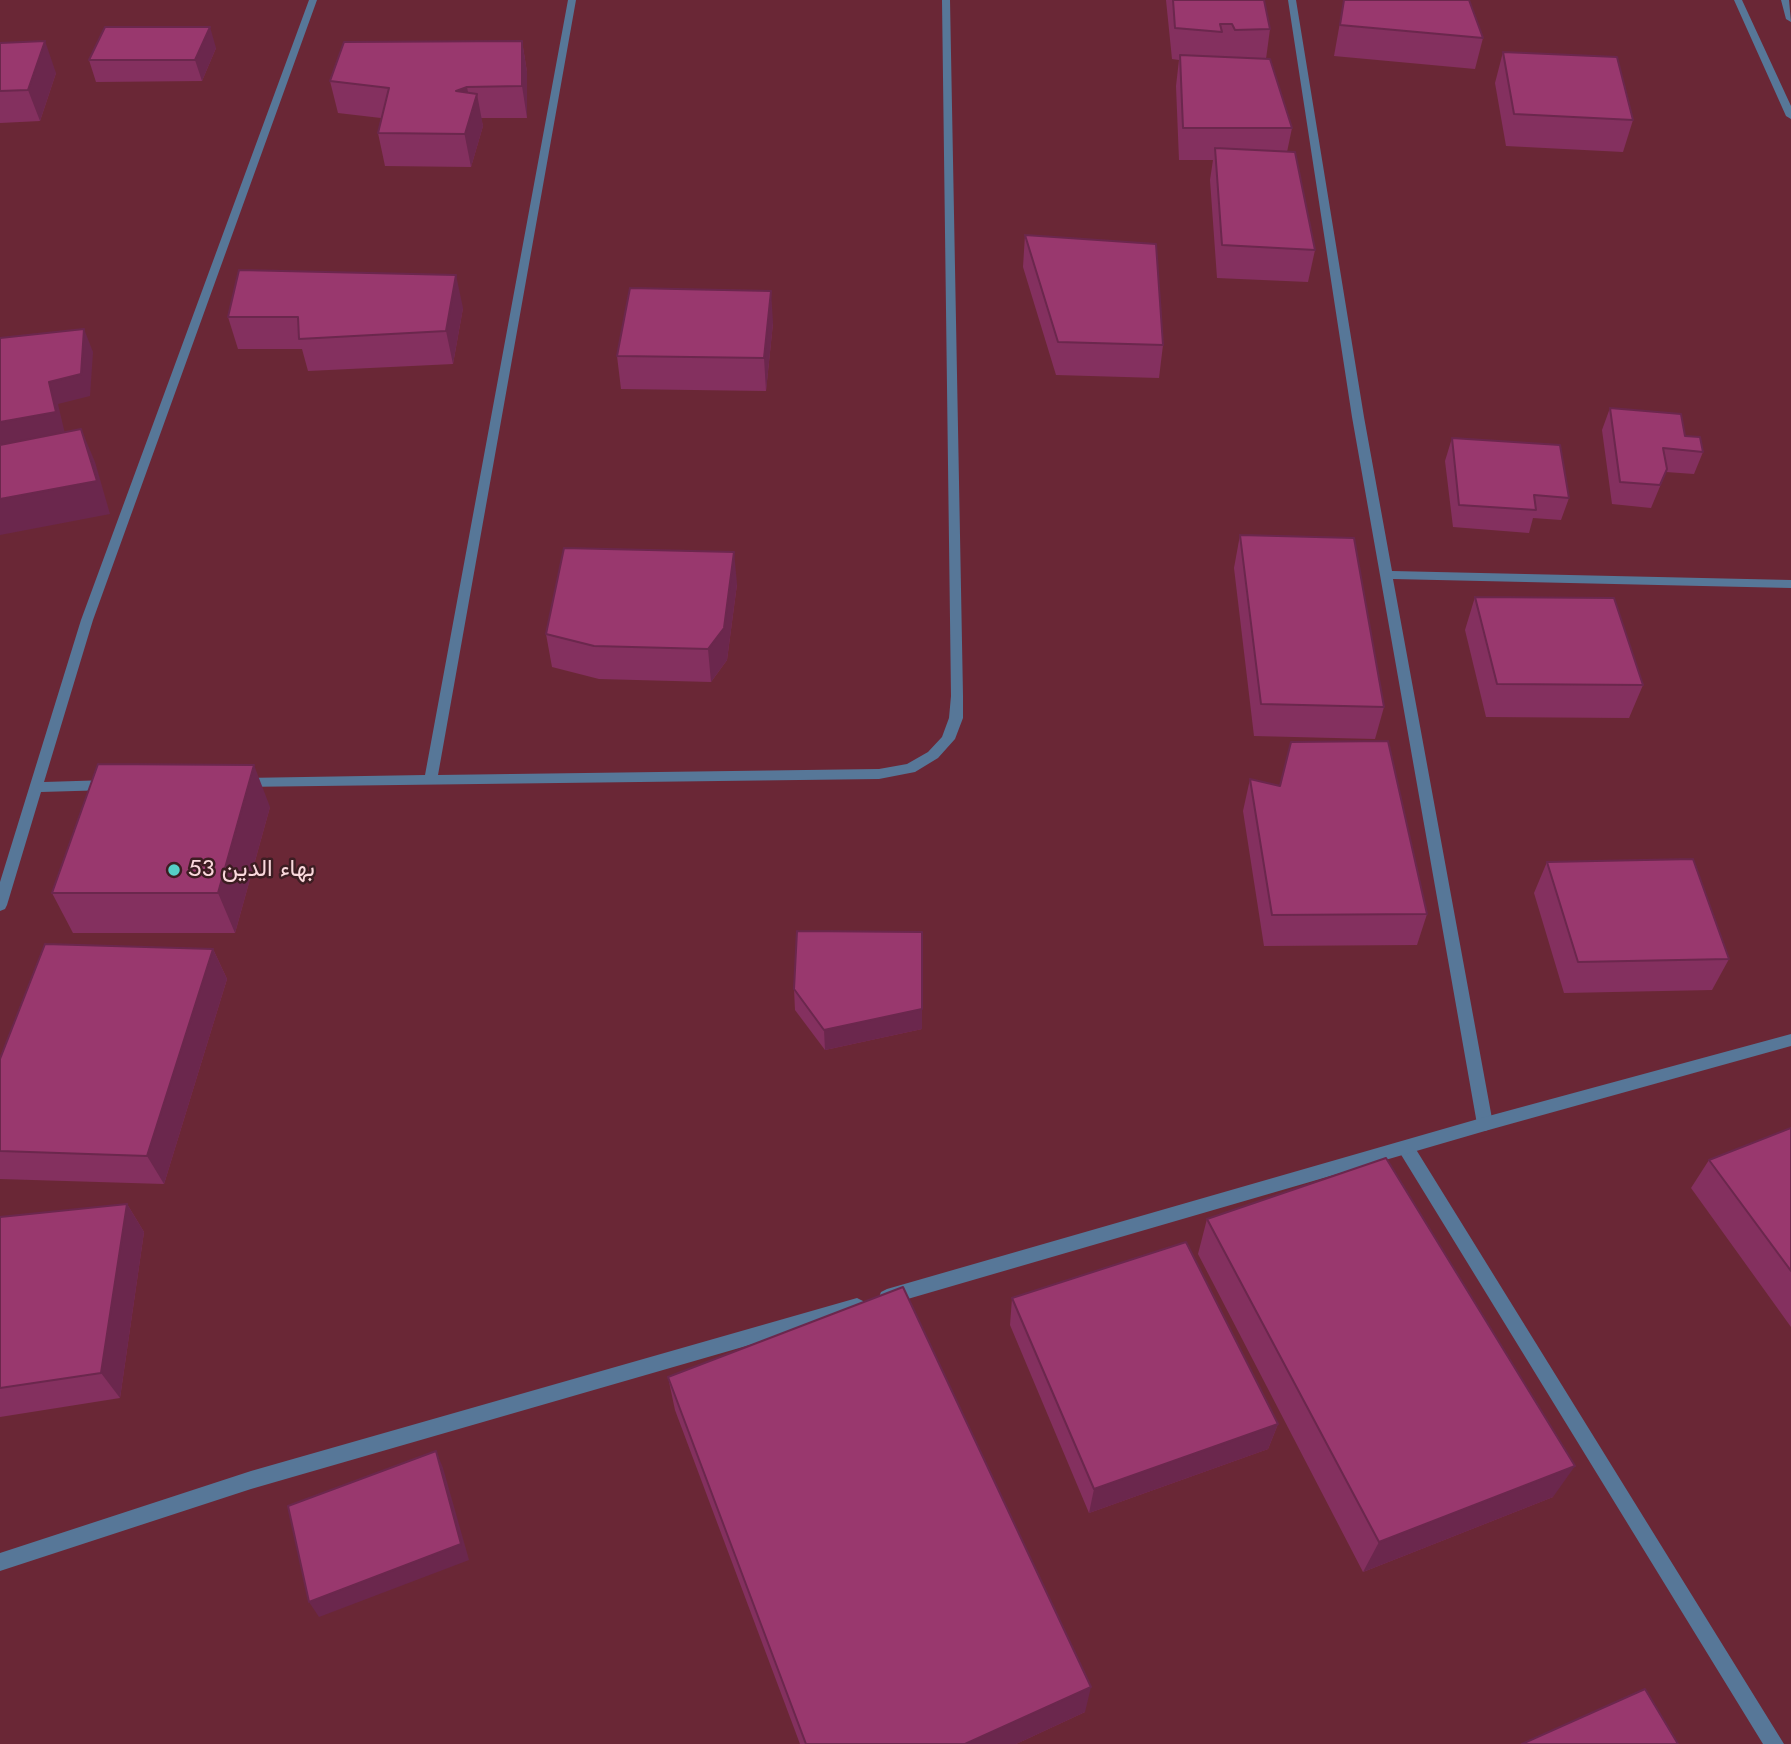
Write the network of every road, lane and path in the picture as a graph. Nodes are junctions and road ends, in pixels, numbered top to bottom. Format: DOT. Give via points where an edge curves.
graph roads {
  1 [pos="313,0"];
  2 [pos="572,0"];
  3 [pos="946,0"];
  4 [pos="1292,0"];
  5 [pos="1738,0"];
  6 [pos="1785,0"];
  7 [pos="1791,19"];
  8 [pos="1791,116"];
  9 [pos="1386,575"];
  10 [pos="1791,584"];
  11 [pos="431,779"];
  12 [pos="227,783"];
  13 [pos="118,785"];
  14 [pos="36,787"];
  15 [pos="0,905"];
  16 [pos="1791,1040"];
  17 [pos="1485,1124"];
  18 [pos="1406,1148"];
  19 [pos="0,1562"];
  20 [pos="1773,1744"];
  1 -- 14 [label="street" via="88,620"];
  2 -- 11 [label="street"];
  3 -- 11 [label="street" via="957,696 956,718 948,739 910,768 879,774"];
  4 -- 9 [label="street"];
  5 -- 8 [label="street"];
  6 -- 7 [label="street"];
  9 -- 10 [label="street"];
  9 -- 17 [label="street"];
  11 -- 12 [label="street"];
  13 -- 14 [label="street"];
  14 -- 15 [label="street"];
  16 -- 17 [label="street"];
  17 -- 18 [label="street"];
  18 -- 19 [label="street" via="251,1480"];
  18 -- 20 [label="street"];
}
